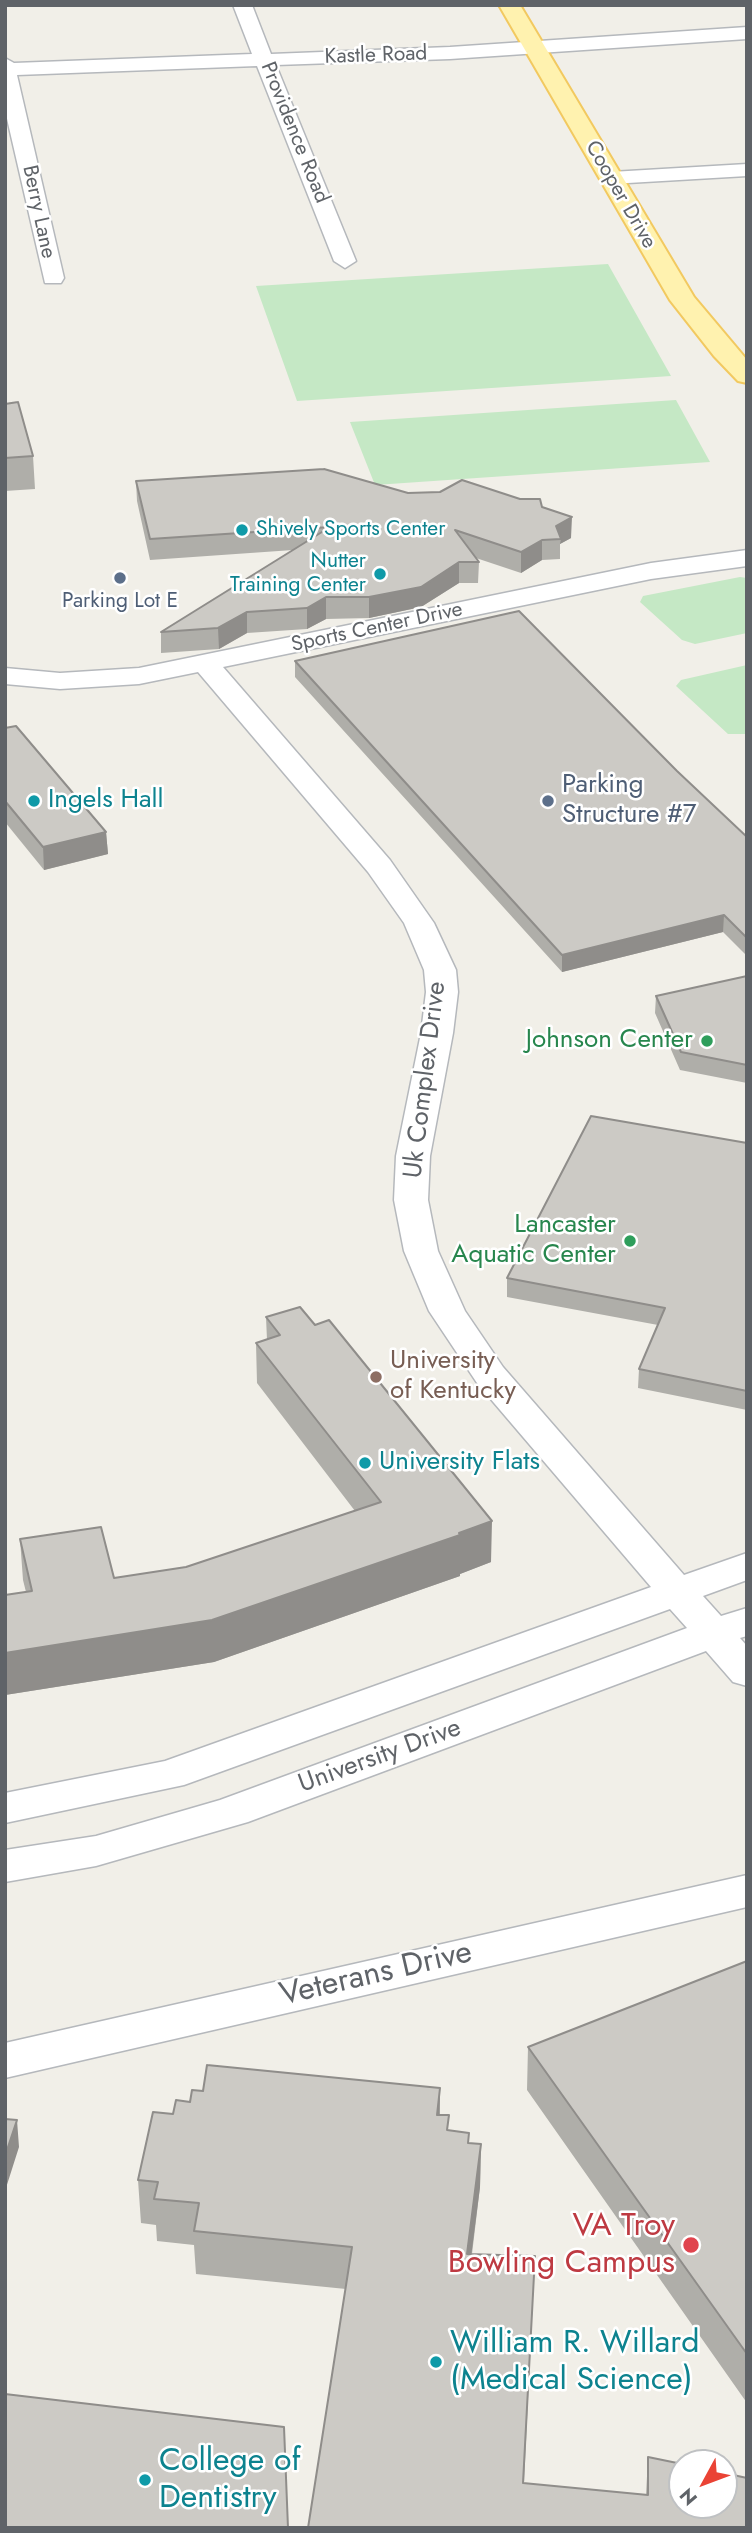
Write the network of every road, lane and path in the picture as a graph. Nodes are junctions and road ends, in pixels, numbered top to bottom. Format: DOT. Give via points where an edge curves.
graph roads {
  1 [pos="243,5"];
  2 [pos="509,5"];
  3 [pos="747,33"];
  4 [pos="535,48"];
  5 [pos="265,60"];
  6 [pos="6,67"];
  7 [pos="747,170"];
  8 [pos="611,178"];
  9 [pos="345,261"];
  10 [pos="53,278"];
  11 [pos="747,375"];
  12 [pos="747,558"];
  13 [pos="206,664"];
  14 [pos="5,676"];
  15 [pos="747,1566"];
  16 [pos="678,1591"];
  17 [pos="731,1627"];
  18 [pos="747,1672"];
  19 [pos="5,1808"];
  20 [pos="5,1866"];
  21 [pos="747,1891"];
  22 [pos="5,2061"];
  1 -- 5 [label="street, Providence Road"];
  2 -- 4 [label="main road, Cooper Drive"];
  3 -- 4 [label="street, Kastle Road"];
  4 -- 5 [label="street, Kastle Road"];
  4 -- 8 [label="main road, Cooper Drive"];
  5 -- 6 [label="street, Kastle Road"];
  5 -- 9 [label="street, Providence Road"];
  6 -- 10 [label="street, Berry Lane"];
  7 -- 8 [label="street"];
  8 -- 11 [label="main road, Cooper Drive" via="683,300"];
  12 -- 13 [label="street, Sports Center Drive" via="651,571"];
  13 -- 14 [label="street, Sports Center Drive" via="82,680"];
  13 -- 16 [label="street, Uk Complex Drive" via="379,866 419,923 440,970 442,992 413,1156 411,1200 421,1251 447,1311 490,1375"];
  15 -- 16 [label="street, University Drive"];
  16 -- 17 [label="street, Uk Complex Drive"];
  16 -- 19 [label="street, University Drive" via="229,1755 159,1777"];
  17 -- 18 [label="street, Uk Complex Drive"];
  17 -- 20 [label="street, University Drive" via="233,1811 96,1851"];
  21 -- 22 [label="street, Veterans Drive"];
}
